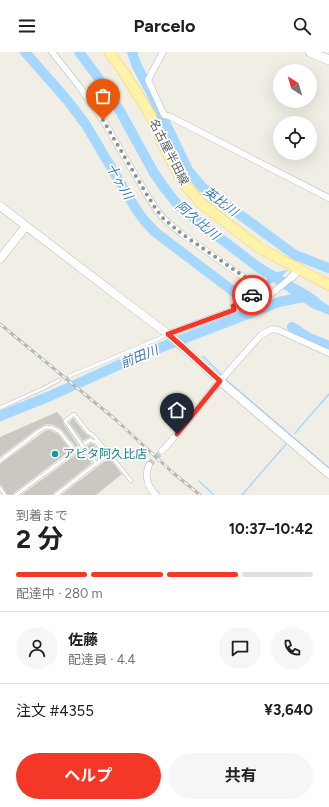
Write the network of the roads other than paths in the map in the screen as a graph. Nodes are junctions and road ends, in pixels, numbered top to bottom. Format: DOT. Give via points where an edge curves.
graph roads {
  1 [pos="52,52"];
  2 [pos="109,52"];
  3 [pos="163,52"];
  4 [pos="310,52"];
  5 [pos="329,60"];
  6 [pos="329,198"];
  7 [pos="0,206"];
  8 [pos="26,226"];
  9 [pos="0,259"];
  10 [pos="295,273"];
  11 [pos="329,285"];
  12 [pos="234,310"];
  13 [pos="169,335"];
  14 [pos="329,353"];
  15 [pos="69,376"];
  16 [pos="58,380"];
  17 [pos="220,381"];
  18 [pos="0,408"];
  19 [pos="75,451"];
  20 [pos="162,451"];
  21 [pos="0,461"];
  22 [pos="96,464"];
  23 [pos="149,465"];
  24 [pos="329,474"];
  25 [pos="131,481"];
  26 [pos="0,488"];
  27 [pos="6,495"];
  28 [pos="16,495"];
  29 [pos="56,495"];
  30 [pos="156,495"];
  1 -- 12 [label="street" via="103,120 163,218 252,283 252,296 233,306"];
  2 -- 10 [label="main road, 名古屋半田線" via="151,116 177,172 201,204"];
  3 -- 6 [label="street" via="148,80 164,115"];
  4 -- 5 [label="main road"];
  7 -- 8 [label="street"];
  8 -- 9 [label="street"];
  8 -- 13 [label="street"];
  10 -- 11 [label="main road, 名古屋半田線"];
  10 -- 12 [label="street" via="271,294"];
  12 -- 13 [label="street"];
  13 -- 15 [label="lane"];
  13 -- 17 [label="street"];
  14 -- 17 [label="street" via="272,329 261,335"];
  16 -- 18 [label="lane"];
  17 -- 20 [label="street"];
  17 -- 24 [label="street"];
  19 -- 21 [label="lane" via="60,432 46,427"];
  19 -- 22 [label="lane" via="90,440 96,442 106,456"];
  19 -- 28 [label="lane"];
  22 -- 25 [label="lane, bridge" via="65,421 74,414"];
  22 -- 29 [label="lane"];
  23 -- 30 [label="street" via="149,487"];
  26 -- 27 [label="lane"];
}
